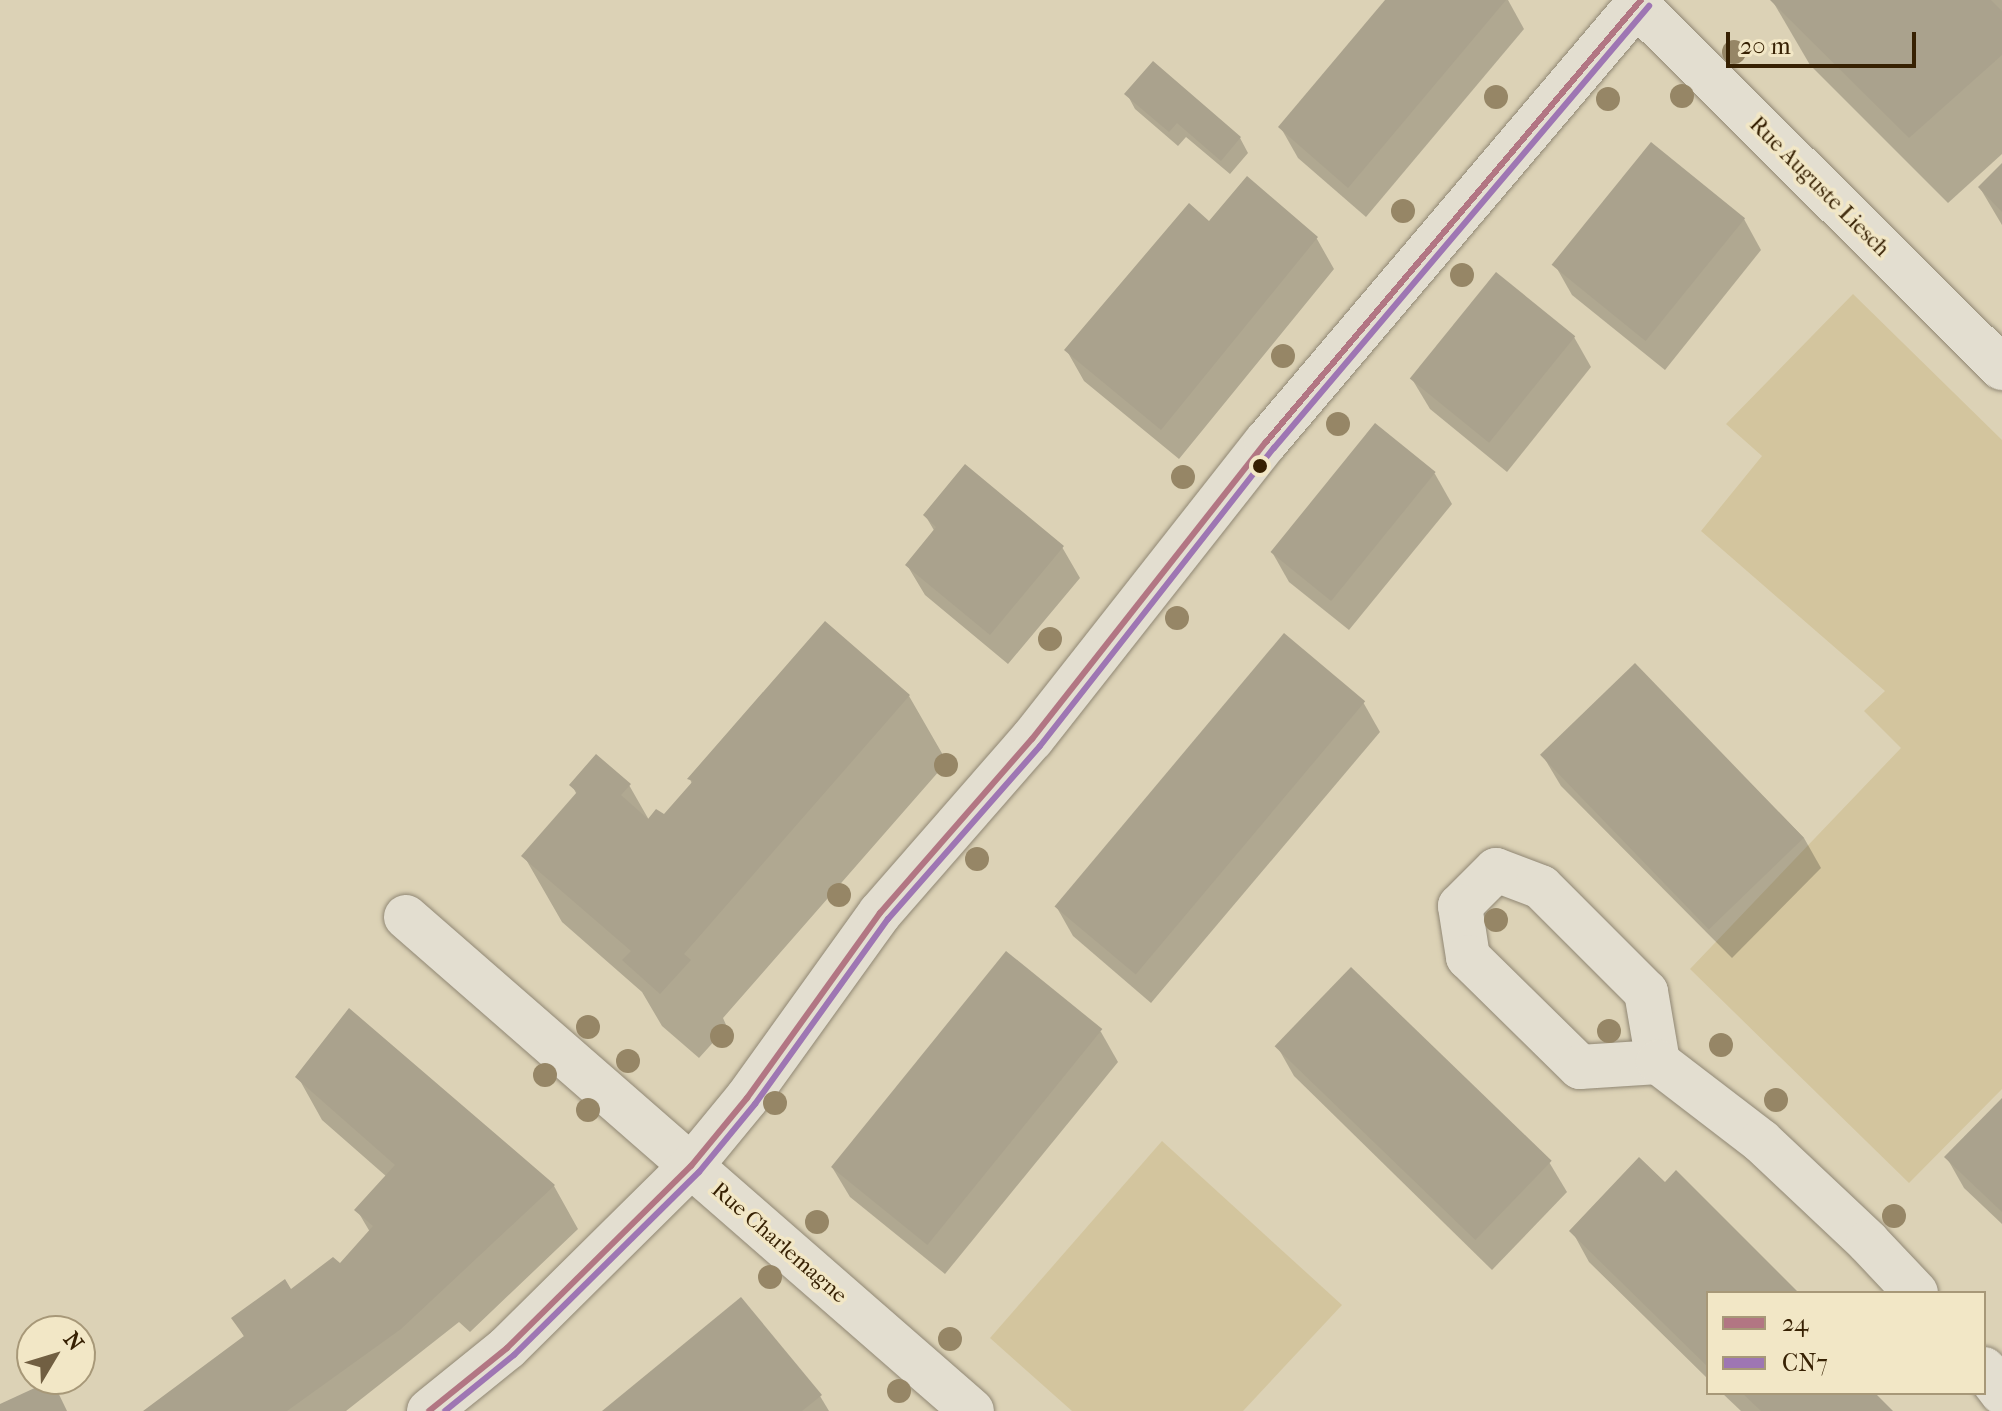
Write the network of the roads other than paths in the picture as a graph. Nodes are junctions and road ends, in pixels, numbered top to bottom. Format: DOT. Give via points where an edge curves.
graph roads {
  1 [pos="1639,3"];
  2 [pos="2002,368"];
  3 [pos="406,917"];
  4 [pos="1658,1062"];
  5 [pos="691,1166"];
  6 [pos="1914,1291"];
  7 [pos="1986,1372"];
  8 [pos="2002,1393"];
  9 [pos="429,1411"];
  10 [pos="972,1411"];
  1 -- 2 [label="street, Rue Auguste Liesch"];
  1 -- 5 [label="street" via="1266,442 1032,739 880,913 747,1098"];
  3 -- 5 [label="street, Rue Charlemagne"];
  4 -- 4 [label="street" via="1646,992 1541,887 1496,870 1460,906 1468,957 1580,1067"];
  4 -- 6 [label="street" via="1761,1141"];
  5 -- 9 [label="street" via="507,1348"];
  5 -- 10 [label="street, Rue Charlemagne"];
  7 -- 8 [label="street"];
}
